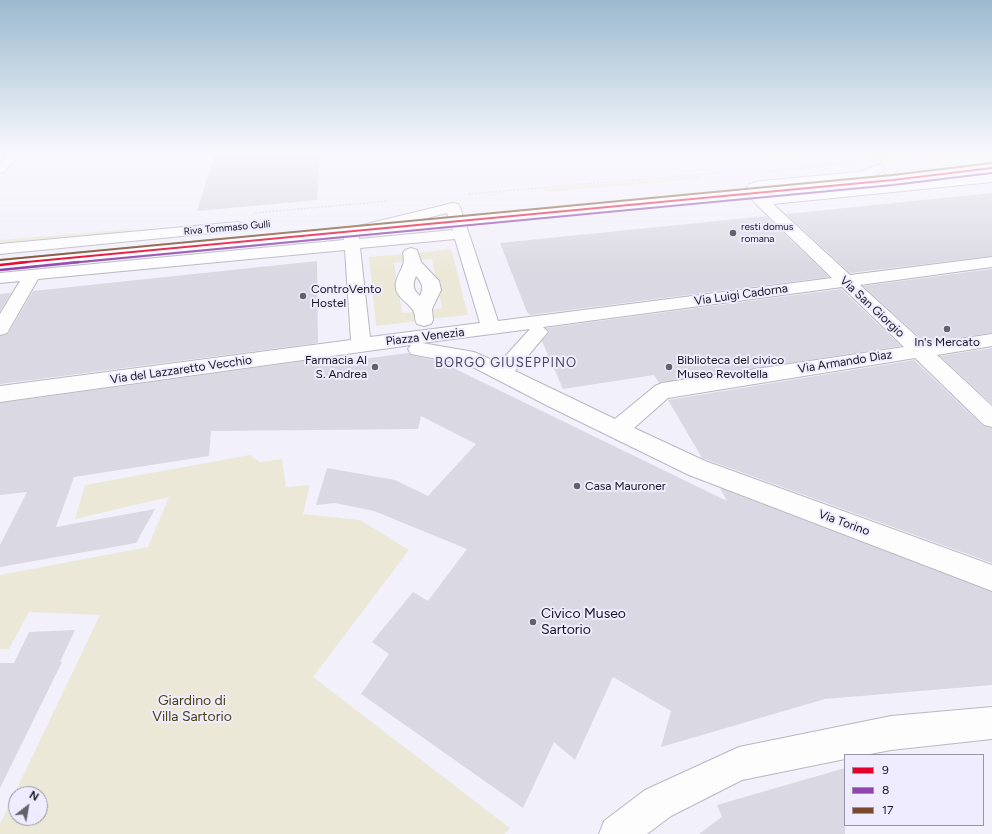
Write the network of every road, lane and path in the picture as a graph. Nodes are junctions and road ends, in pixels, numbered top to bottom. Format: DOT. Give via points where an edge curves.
graph roads {
  1 [pos="493,192"];
  2 [pos="692,192"];
  3 [pos="753,192"];
  4 [pos="798,192"];
  5 [pos="826,192"];
  6 [pos="468,194"];
  7 [pos="757,197"];
  8 [pos="390,201"];
  9 [pos="251,214"];
  10 [pos="457,221"];
  11 [pos="351,238"];
  12 [pos="0,249"];
  13 [pos="412,258"];
  14 [pos="992,262"];
  15 [pos="0,265"];
  16 [pos="32,275"];
  17 [pos="0,278"];
  18 [pos="845,281"];
  19 [pos="491,328"];
  20 [pos="0,329"];
  21 [pos="538,332"];
  22 [pos="992,340"];
  23 [pos="361,345"];
  24 [pos="427,348"];
  25 [pos="914,352"];
  26 [pos="502,373"];
  27 [pos="0,394"];
  28 [pos="992,419"];
  29 [pos="617,430"];
  30 [pos="992,578"];
  31 [pos="992,724"];
  32 [pos="617,834"];
  1 -- 6 [label="path"];
  2 -- 10 [label="street"];
  3 -- 7 [label="street"];
  4 -- 7 [label="street"];
  5 -- 7 [label="street"];
  7 -- 10 [label="street"];
  7 -- 18 [label="street, Via San Giorgio"];
  8 -- 9 [label="path"];
  10 -- 11 [label="street"];
  10 -- 11 [label="street"];
  10 -- 12 [label="street, Riva Tommaso Gulli"];
  10 -- 19 [label="street"];
  11 -- 15 [label="street, Riva Tommaso Gulli"];
  11 -- 16 [label="street"];
  11 -- 23 [label="street"];
  13 -- 13 [label="street" via="404,284 406,293 423,315 432,290 430,281"];
  14 -- 18 [label="street, Via Luigi Cadorna"];
  16 -- 17 [label="street"];
  16 -- 20 [label="street"];
  18 -- 19 [label="street, Via Luigi Cadorna"];
  18 -- 25 [label="street, Via San Giorgio"];
  19 -- 23 [label="street, Piazza Venezia"];
  21 -- 26 [label="street"];
  22 -- 25 [label="street, Via Armando Diaz"];
  23 -- 27 [label="street, Via del Lazzaretto Vecchio"];
  24 -- 26 [label="street, Piazza Venezia" via="474,359"];
  25 -- 28 [label="street, Via San Giorgio"];
  25 -- 29 [label="street, Via Armando Diaz" via="662,391"];
  26 -- 29 [label="street, Piazza Venezia"];
  29 -- 30 [label="street, Via Torino" via="697,468"];
  31 -- 32 [label="street" via="891,733 739,764 658,803"];
}
